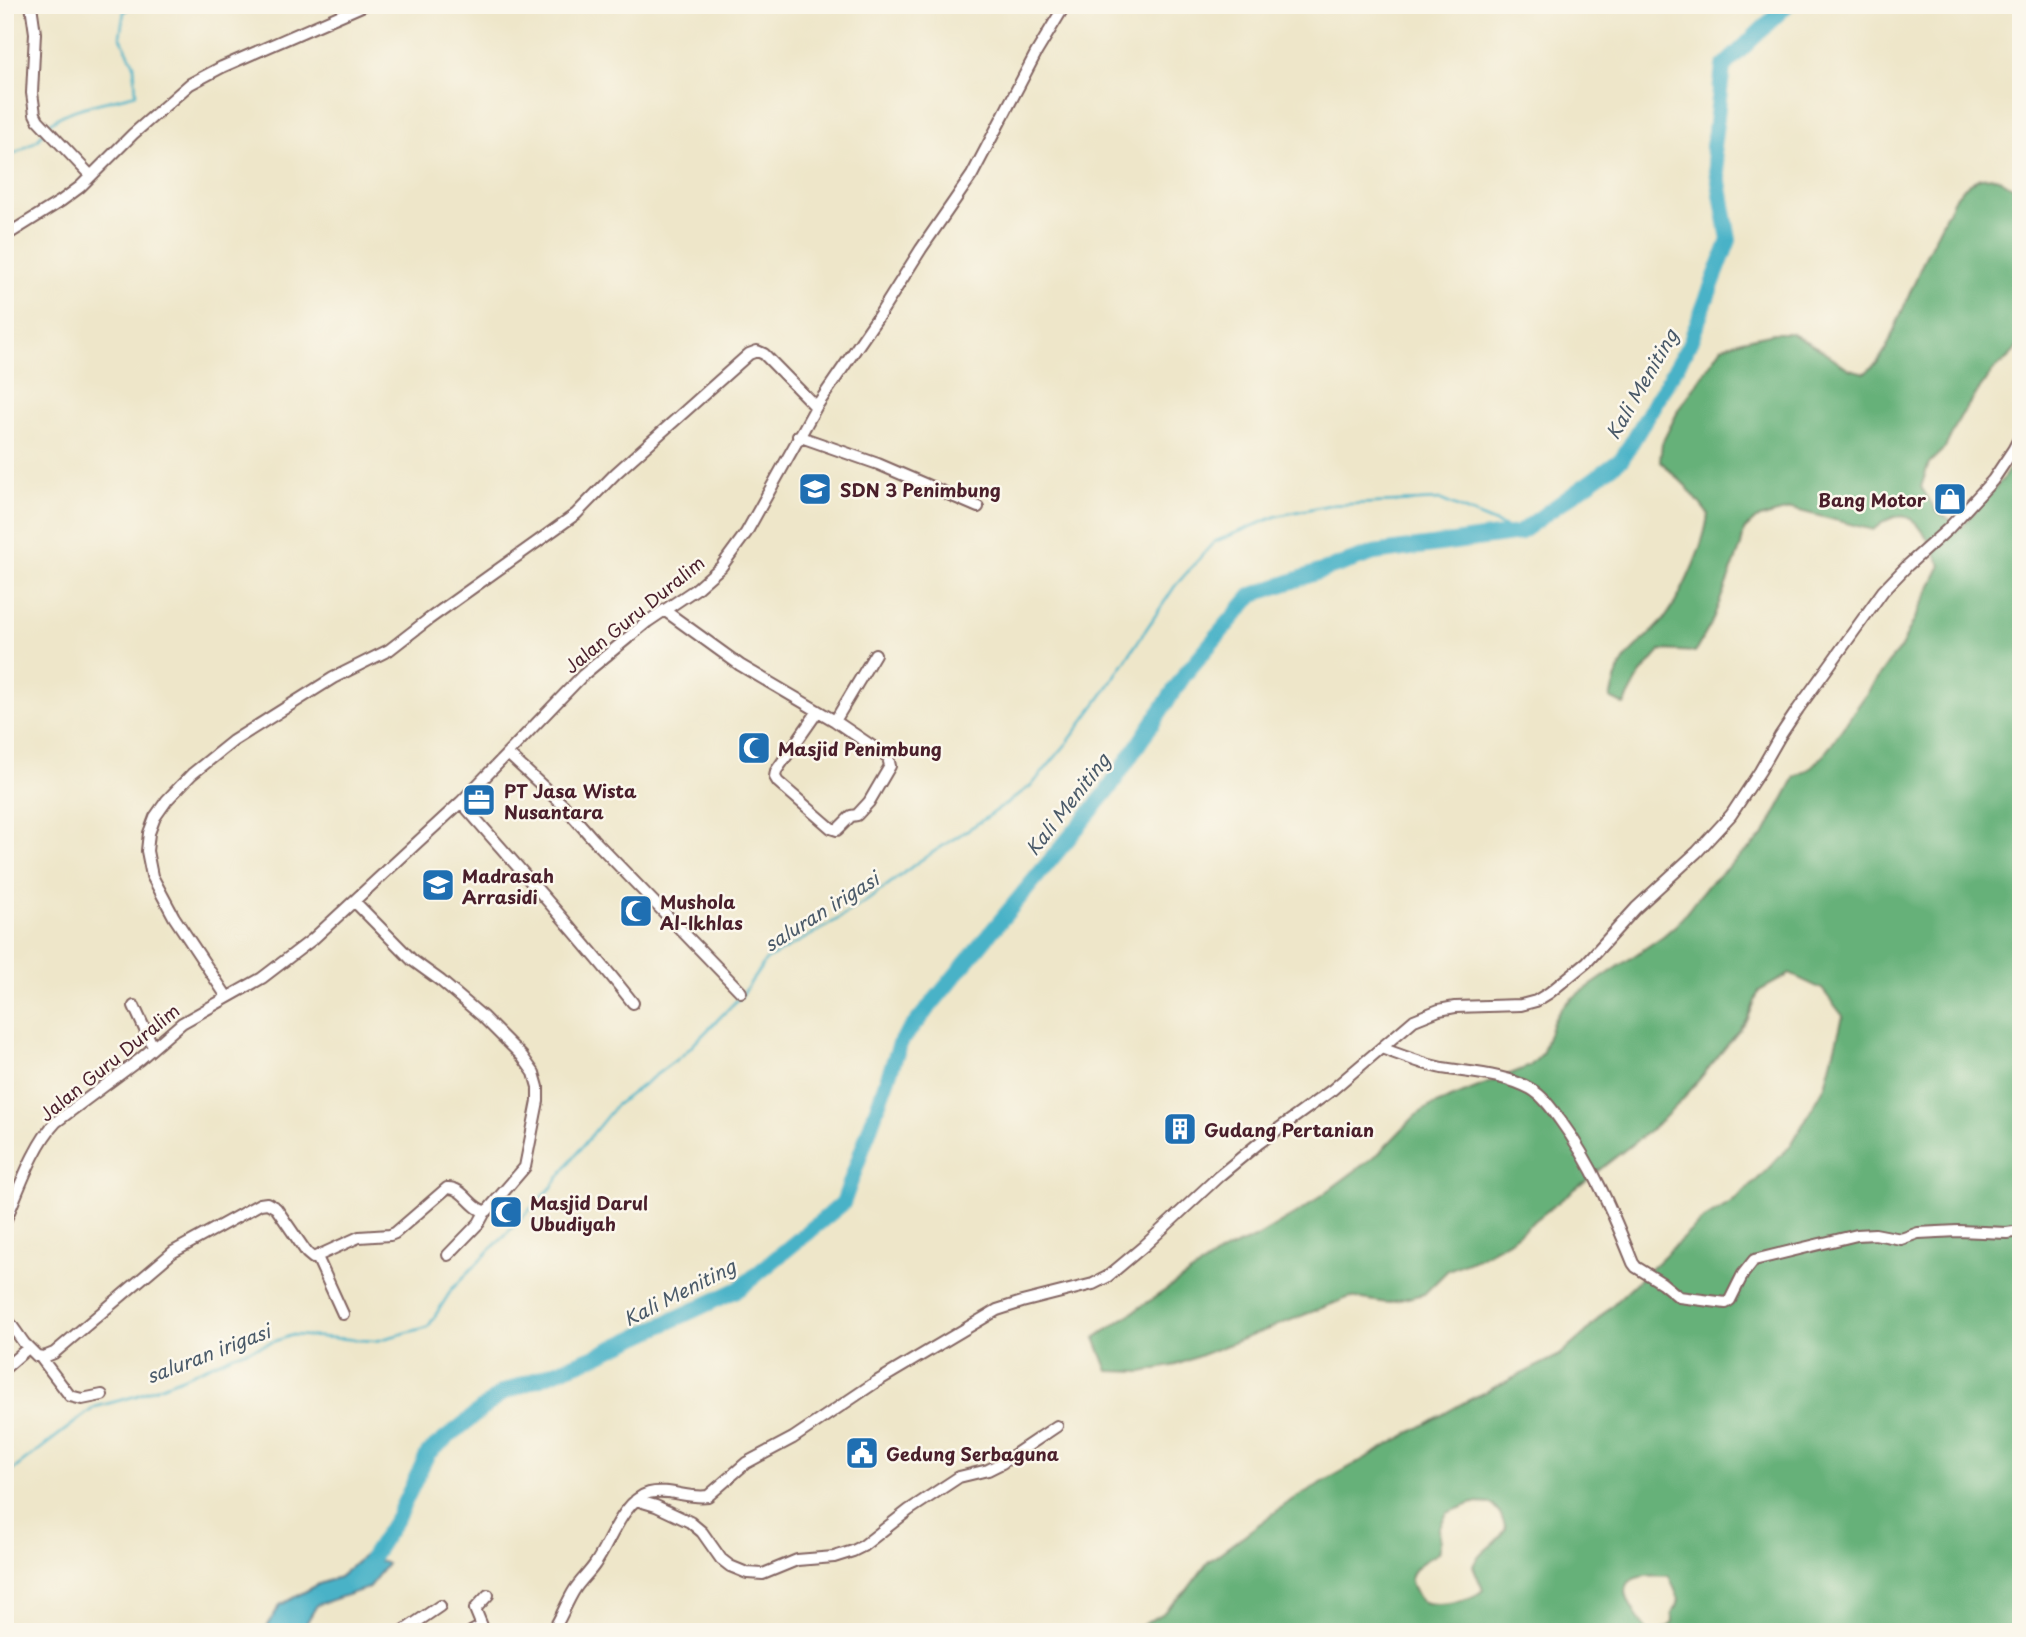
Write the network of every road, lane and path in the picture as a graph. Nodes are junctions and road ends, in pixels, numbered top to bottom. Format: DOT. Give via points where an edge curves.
graph roads {
  1 [pos="31,5"];
  2 [pos="364,5"];
  3 [pos="1065,5"];
  4 [pos="91,176"];
  5 [pos="5,236"];
  6 [pos="816,407"];
  7 [pos="2021,435"];
  8 [pos="798,436"];
  9 [pos="978,507"];
  10 [pos="664,610"];
  11 [pos="876,654"];
  12 [pos="818,711"];
  13 [pos="835,720"];
  14 [pos="508,754"];
  15 [pos="461,802"];
  16 [pos="354,901"];
  17 [pos="741,992"];
  18 [pos="227,997"];
  19 [pos="633,1003"];
  20 [pos="134,1006"];
  21 [pos="153,1047"];
  22 [pos="1381,1048"];
  23 [pos="485,1212"];
  24 [pos="5,1220"];
  25 [pos="2021,1231"];
  26 [pos="448,1255"];
  27 [pos="317,1257"];
  28 [pos="343,1314"];
  29 [pos="5,1317"];
  30 [pos="28,1348"];
  31 [pos="41,1358"];
  32 [pos="5,1368"];
  33 [pos="102,1395"];
  34 [pos="1058,1426"];
  35 [pos="636,1500"];
  36 [pos="488,1595"];
  37 [pos="440,1606"];
  38 [pos="402,1632"];
  39 [pos="471,1632"];
  40 [pos="552,1632"];
  1 -- 4 [label="street" via="35,33 32,100 38,120"];
  2 -- 4 [label="street" via="190,84"];
  3 -- 6 [label="street, Jalan Guru Duralim" via="972,175"];
  4 -- 5 [label="street" via="68,197"];
  6 -- 8 [label="street, Jalan Guru Duralim"];
  6 -- 18 [label="street" via="764,354 749,354 576,514 398,645 333,678 233,741 183,782 152,825 149,868 174,917"];
  7 -- 22 [label="street" via="1993,480 1883,591 1798,709 1731,815 1587,962 1536,1001 1439,1010 1414,1020"];
  8 -- 9 [label="street"];
  8 -- 10 [label="street, Jalan Guru Duralim" via="732,554 709,578"];
  10 -- 12 [label="street" via="723,654"];
  10 -- 14 [label="street, Jalan Guru Duralim" via="583,675"];
  11 -- 13 [label="street"];
  12 -- 13 [label="street"];
  12 -- 13 [label="street" via="775,778 837,830 863,809 890,764 887,756"];
  14 -- 15 [label="street, Jalan Guru Duralim"];
  14 -- 17 [label="street" via="563,805"];
  15 -- 16 [label="street, Jalan Guru Duralim"];
  15 -- 19 [label="street"];
  16 -- 18 [label="street, Jalan Guru Duralim" via="286,960"];
  16 -- 23 [label="street" via="412,960 482,1016 534,1073 538,1101 525,1167"];
  18 -- 21 [label="street, Jalan Guru Duralim" via="182,1023"];
  20 -- 21 [label="street"];
  21 -- 24 [label="street, Jalan Guru Duralim" via="47,1132"];
  22 -- 25 [label="street" via="1441,1068 1499,1077 1531,1089 1547,1102 1606,1196 1633,1263 1679,1297 1726,1303 1754,1260 1841,1238"];
  22 -- 35 [label="street" via="1219,1176 1107,1277 997,1310 746,1463 708,1496 662,1491"];
  23 -- 26 [label="street"];
  23 -- 27 [label="street" via="457,1189 447,1188 395,1233 359,1237"];
  27 -- 28 [label="street"];
  27 -- 31 [label="street" via="307,1253 276,1208 260,1204 173,1252 54,1353"];
  29 -- 30 [label="street"];
  30 -- 31 [label="street"];
  30 -- 32 [label="street"];
  31 -- 33 [label="street" via="70,1396"];
  34 -- 35 [label="street" via="1002,1463 959,1476 863,1546 834,1557 797,1560 763,1574 730,1566 690,1522"];
  35 -- 40 [label="street" via="575,1589"];
  36 -- 39 [label="street" via="475,1609 482,1626"];
  37 -- 38 [label="street"];
}
